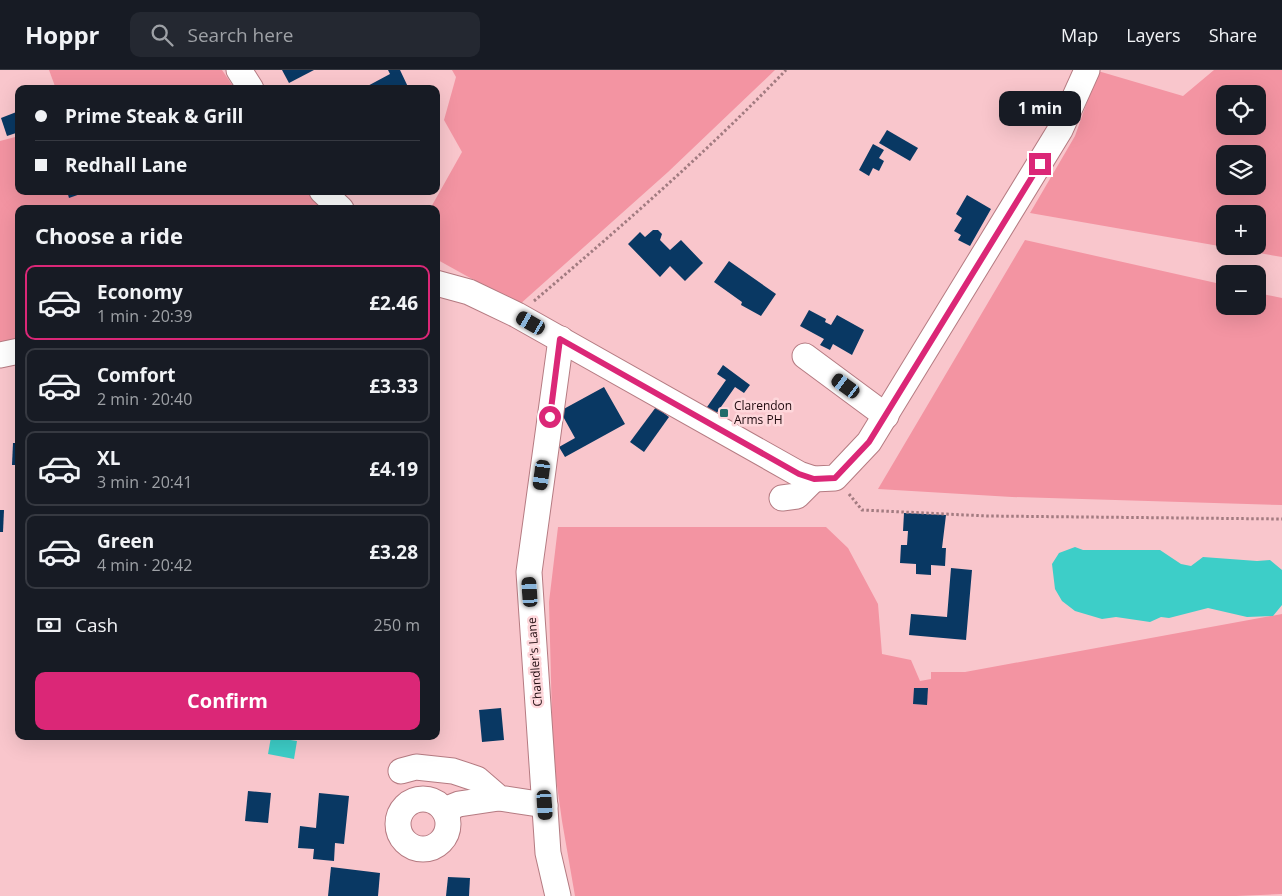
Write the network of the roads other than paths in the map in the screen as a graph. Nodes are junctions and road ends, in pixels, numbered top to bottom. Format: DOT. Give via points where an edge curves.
graph roads {
  1 [pos="239,70"];
  2 [pos="1087,70"];
  3 [pos="248,85"];
  4 [pos="326,195"];
  5 [pos="337,205"];
  6 [pos="440,284"];
  7 [pos="560,339"];
  8 [pos="15,352"];
  9 [pos="0,355"];
  10 [pos="805,356"];
  11 [pos="886,416"];
  12 [pos="825,479"];
  13 [pos="782,498"];
  14 [pos="401,771"];
  15 [pos="500,798"];
  16 [pos="545,805"];
  17 [pos="444,810"];
  18 [pos="558,896"];
  1 -- 3 [label="street"];
  2 -- 11 [label="street" via="1060,130"];
  4 -- 5 [label="street"];
  6 -- 7 [label="street" via="469,292"];
  7 -- 12 [label="street" via="799,474"];
  7 -- 16 [label="street, Chandler's Lane" via="529,572"];
  8 -- 9 [label="street"];
  10 -- 11 [label="street"];
  11 -- 12 [label="street" via="869,442"];
  12 -- 13 [label="street" via="797,496"];
  14 -- 15 [label="street" via="416,767 453,771 477,779"];
  15 -- 16 [label="street"];
  15 -- 17 [label="street" via="459,804"];
  16 -- 18 [label="street, Chandler's Lane" via="548,853"];
}
